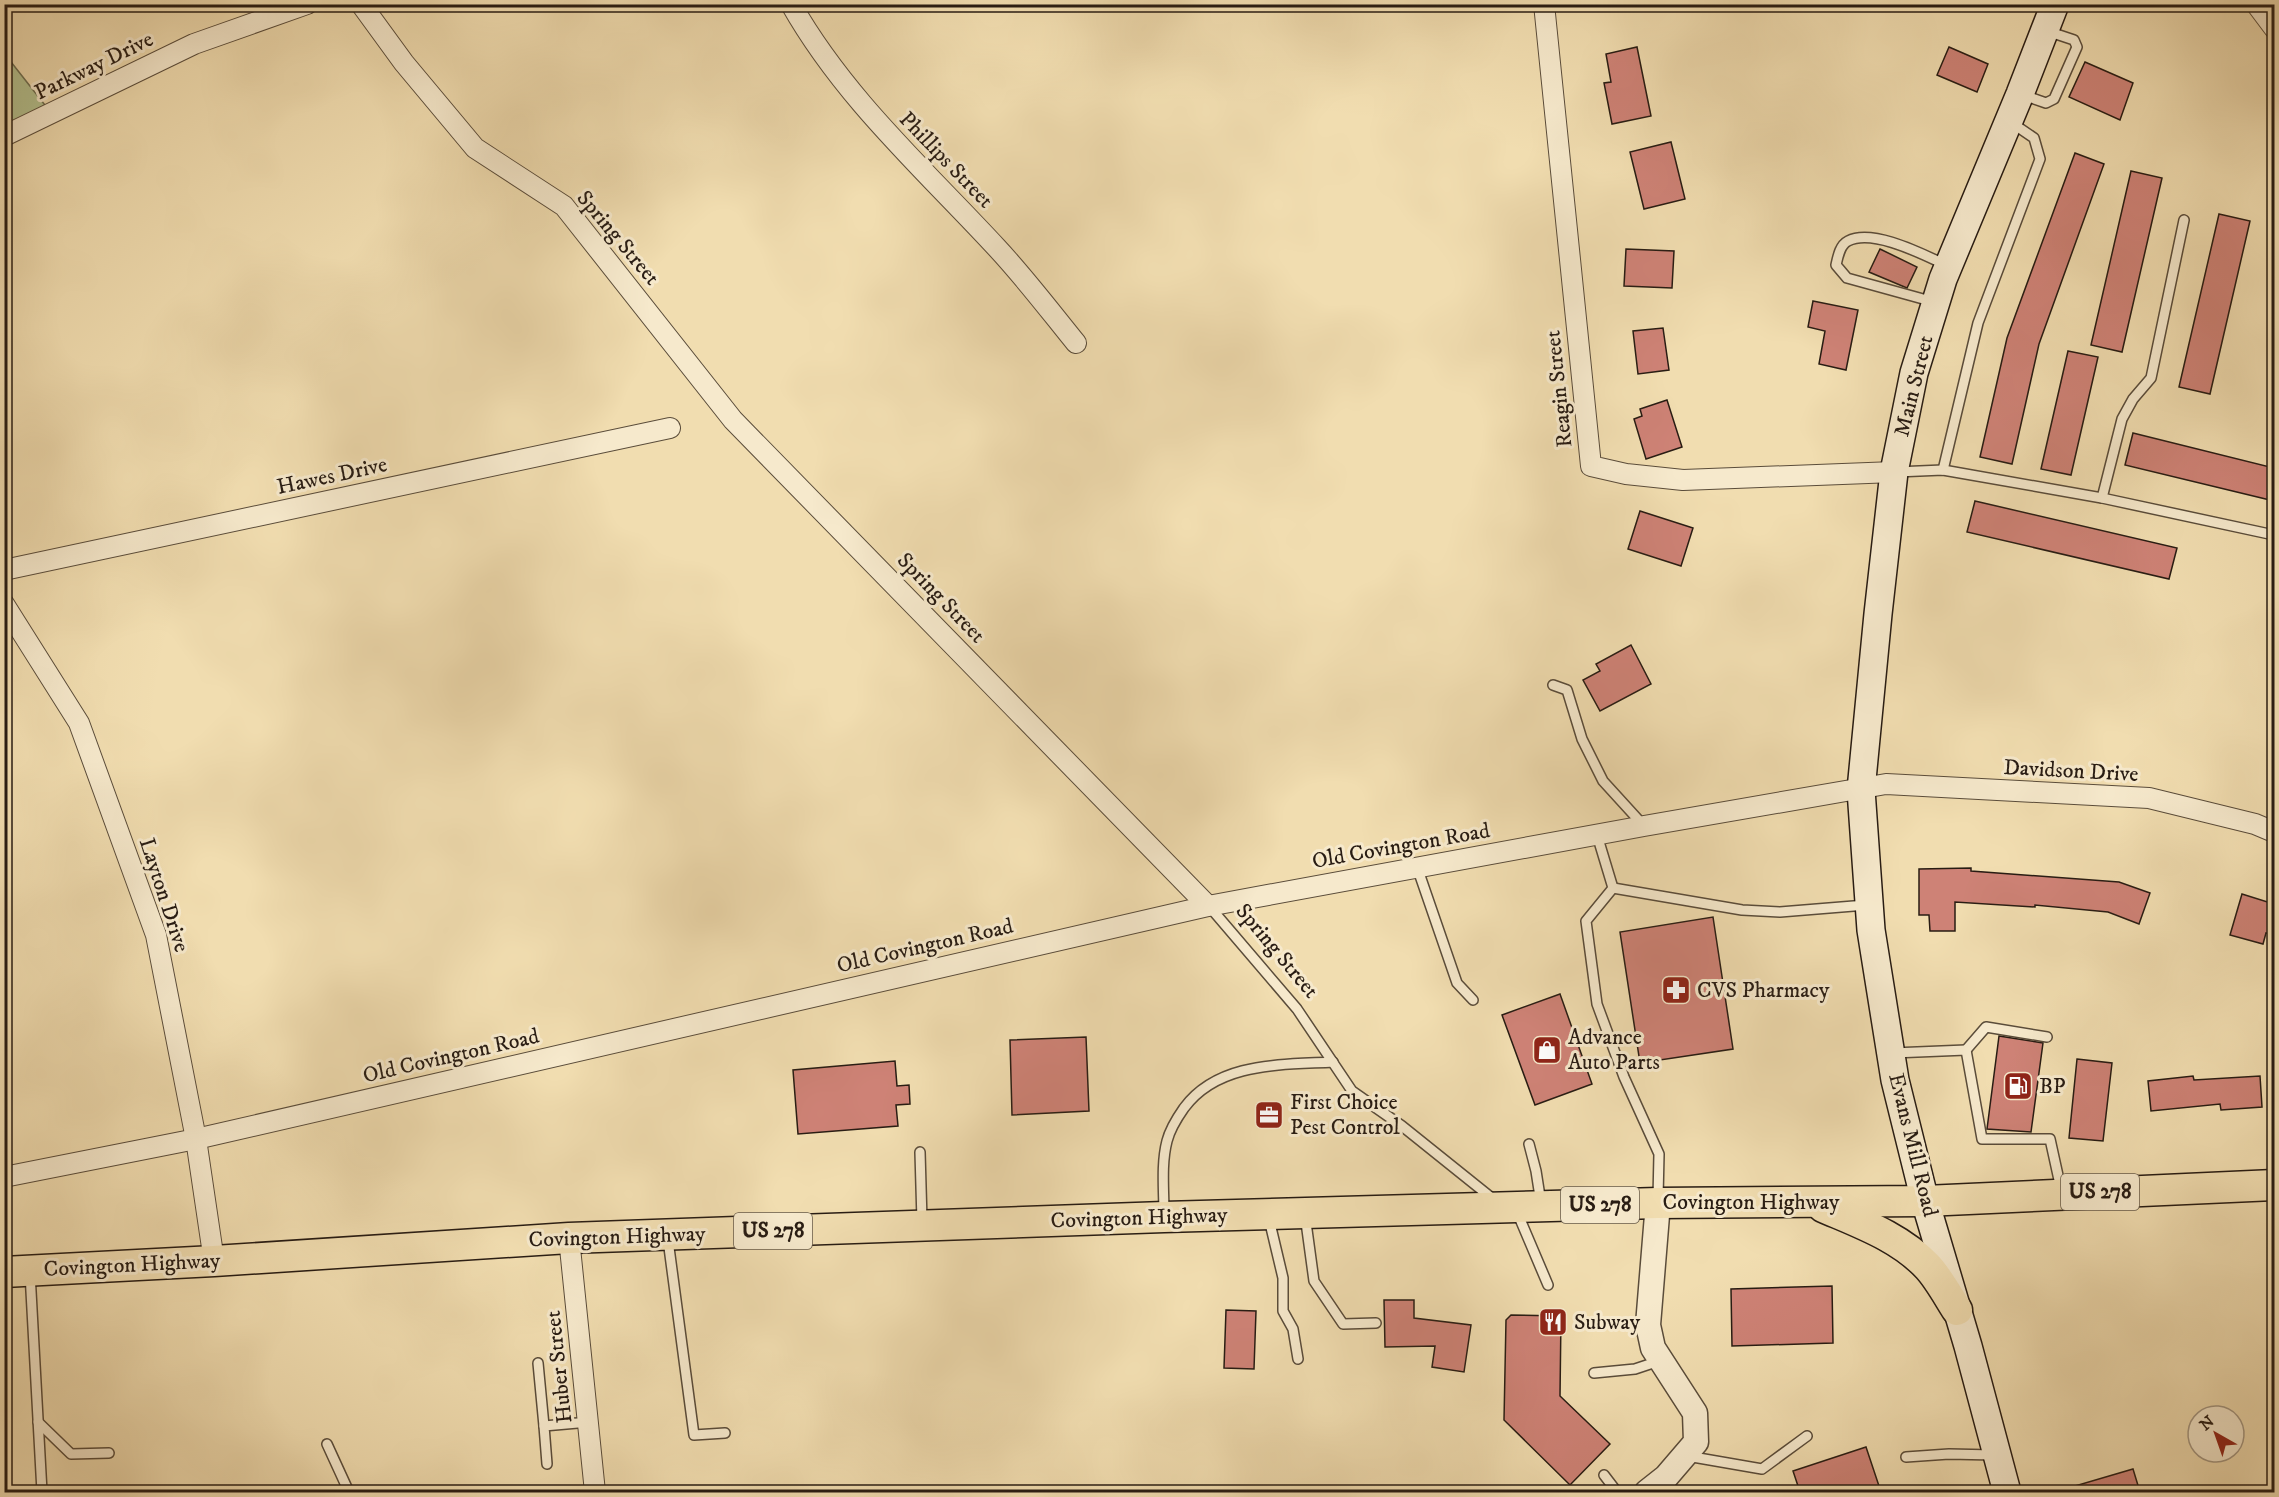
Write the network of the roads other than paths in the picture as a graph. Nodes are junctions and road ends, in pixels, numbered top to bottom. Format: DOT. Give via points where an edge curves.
graph roads {
  1 [pos="307,4"];
  2 [pos="361,4"];
  3 [pos="791,4"];
  4 [pos="1544,4"];
  5 [pos="2055,4"];
  6 [pos="2256,4"];
  7 [pos="2274,28"];
  8 [pos="2045,31"];
  9 [pos="2020,94"];
  10 [pos="2009,121"];
  11 [pos="4,136"];
  12 [pos="2184,220"];
  13 [pos="1949,266"];
  14 [pos="1936,302"];
  15 [pos="1076,343"];
  16 [pos="670,428"];
  17 [pos="1943,470"];
  18 [pos="1894,472"];
  19 [pos="2102,498"];
  20 [pos="2274,535"];
  21 [pos="4,570"];
  22 [pos="4,604"];
  23 [pos="1553,685"];
  24 [pos="1861,790"];
  25 [pos="1644,826"];
  26 [pos="2274,832"];
  27 [pos="1598,835"];
  28 [pos="1418,867"];
  29 [pos="1613,888"];
  30 [pos="1868,905"];
  31 [pos="1208,906"];
  32 [pos="1473,1000"];
  33 [pos="2047,1037"];
  34 [pos="1966,1050"];
  35 [pos="1890,1053"];
  36 [pos="1333,1062"];
  37 [pos="196,1139"];
  38 [pos="1529,1144"];
  39 [pos="920,1152"];
  40 [pos="4,1177"];
  41 [pos="2274,1185"];
  42 [pos="2062,1193"];
  43 [pos="1925,1201"];
  44 [pos="1812,1202"];
  45 [pos="1658,1203"];
  46 [pos="1520,1207"];
  47 [pos="1305,1213"];
  48 [pos="1268,1214"];
  49 [pos="1164,1217"];
  50 [pos="922,1226"];
  51 [pos="667,1234"];
  52 [pos="569,1238"];
  53 [pos="214,1261"];
  54 [pos="17,1271"];
  55 [pos="1548,1285"];
  56 [pos="1957,1310"];
  57 [pos="1376,1323"];
  58 [pos="1298,1359"];
  59 [pos="1662,1361"];
  60 [pos="538,1363"];
  61 [pos="1594,1373"];
  62 [pos="38,1422"];
  63 [pos="589,1422"];
  64 [pos="544,1426"];
  65 [pos="725,1433"];
  66 [pos="1807,1437"];
  67 [pos="327,1444"];
  68 [pos="109,1453"];
  69 [pos="1684,1455"];
  70 [pos="1996,1455"];
  71 [pos="1906,1457"];
  72 [pos="547,1464"];
  73 [pos="1604,1475"];
  74 [pos="42,1492"];
  75 [pos="349,1492"];
  76 [pos="596,1492"];
  77 [pos="1617,1492"];
  78 [pos="1647,1492"];
  79 [pos="2007,1492"];
  1 -- 11 [label="street, Parkway Drive" via="194,45"];
  2 -- 31 [label="street, Spring Street" via="475,148 564,206 733,420"];
  3 -- 15 [label="street, Phillips Street" via="803,26 874,120 998,249"];
  4 -- 18 [label="street, Reagin Street" via="1591,466 1683,480"];
  5 -- 8 [label="main road, Main Street"];
  6 -- 7 [label="street"];
  8 -- 9 [label="main road, Main Street"];
  8 -- 9 [label="lane" via="2074,40 2077,47 2054,99 2046,103"];
  9 -- 10 [label="main road, Main Street"];
  10 -- 13 [label="main road, Main Street"];
  10 -- 17 [label="lane" via="2034,138 2040,159 1978,323"];
  12 -- 19 [label="lane" via="2151,378 2122,419"];
  13 -- 14 [label="main road, Main Street"];
  13 -- 14 [label="lane" via="1899,244 1866,238 1848,241 1839,250 1836,265 1847,278"];
  14 -- 18 [label="main road, Main Street" via="1914,373"];
  16 -- 21 [label="street, Hawes Drive"];
  17 -- 18 [label="lane"];
  17 -- 19 [label="lane"];
  18 -- 24 [label="main road, Main Street"];
  19 -- 20 [label="lane"];
  22 -- 37 [label="street, Layton Drive" via="79,723 152,924"];
  23 -- 25 [label="lane" via="1567,690 1582,739 1604,781"];
  24 -- 25 [label="street, Old Covington Road"];
  24 -- 26 [label="street, Davidson Drive" via="1886,784 2149,798"];
  24 -- 30 [label="main road, Evans Mill Road"];
  25 -- 27 [label="street, Old Covington Road"];
  27 -- 28 [label="street, Old Covington Road"];
  27 -- 29 [label="lane"];
  28 -- 31 [label="street, Old Covington Road"];
  28 -- 32 [label="lane" via="1456,983"];
  29 -- 30 [label="lane" via="1742,910 1780,912"];
  29 -- 45 [label="lane" via="1586,921 1597,1004 1659,1154"];
  30 -- 35 [label="main road, Evans Mill Road"];
  31 -- 36 [label="lane, Spring Street" via="1297,1009"];
  31 -- 37 [label="street, Old Covington Road"];
  33 -- 34 [label="lane" via="1986,1028"];
  34 -- 35 [label="lane"];
  34 -- 42 [label="lane" via="1982,1139 2050,1139"];
  35 -- 43 [label="main road, Evans Mill Road"];
  36 -- 46 [label="lane, Spring Street" via="1352,1091"];
  36 -- 49 [label="lane" via="1249,1069 1222,1077 1194,1094 1167,1140"];
  37 -- 40 [label="street, Old Covington Road"];
  37 -- 53 [label="street, Layton Drive"];
  38 -- 46 [label="lane" via="1536,1171"];
  39 -- 50 [label="lane"];
  41 -- 42 [label="main road, Covington Highway / US 278"];
  42 -- 43 [label="main road, Covington Highway / US 278"];
  43 -- 44 [label="main road, Covington Highway / US 278"];
  43 -- 56 [label="main road, Evans Mill Road"];
  44 -- 45 [label="main road, Covington Highway / US 278"];
  44 -- 56 [label="main road" via="1876,1230 1905,1248 1929,1268"];
  45 -- 46 [label="main road, Covington Highway / US 278"];
  45 -- 59 [label="street" via="1648,1325 1653,1348"];
  46 -- 47 [label="main road, Covington Highway / US 278"];
  46 -- 55 [label="lane"];
  47 -- 48 [label="main road, Covington Highway / US 278"];
  47 -- 57 [label="lane" via="1314,1281 1343,1324"];
  48 -- 49 [label="main road, Covington Highway / US 278"];
  48 -- 58 [label="lane" via="1283,1278 1283,1311 1293,1329"];
  49 -- 50 [label="main road, Covington Highway / US 278"];
  50 -- 51 [label="main road, Covington Highway / US 278"];
  51 -- 52 [label="main road, Covington Highway / US 278"];
  51 -- 65 [label="lane" via="694,1435"];
  52 -- 53 [label="main road, Covington Highway / US 278"];
  52 -- 63 [label="street, Huber Street"];
  53 -- 54 [label="main road, Covington Highway / US 278"];
  54 -- 62 [label="lane"];
  56 -- 70 [label="main road, Evans Mill Road"];
  59 -- 61 [label="lane" via="1635,1369"];
  59 -- 69 [label="street" via="1695,1413 1696,1442"];
  60 -- 64 [label="lane"];
  62 -- 68 [label="lane" via="71,1454"];
  62 -- 74 [label="lane"];
  63 -- 64 [label="lane"];
  63 -- 76 [label="street, Huber Street"];
  64 -- 72 [label="lane"];
  66 -- 69 [label="lane" via="1762,1469"];
  67 -- 75 [label="lane"];
  69 -- 78 [label="street"];
  70 -- 71 [label="lane"];
  70 -- 79 [label="main road, Evans Mill Road"];
  73 -- 77 [label="lane"];
}
